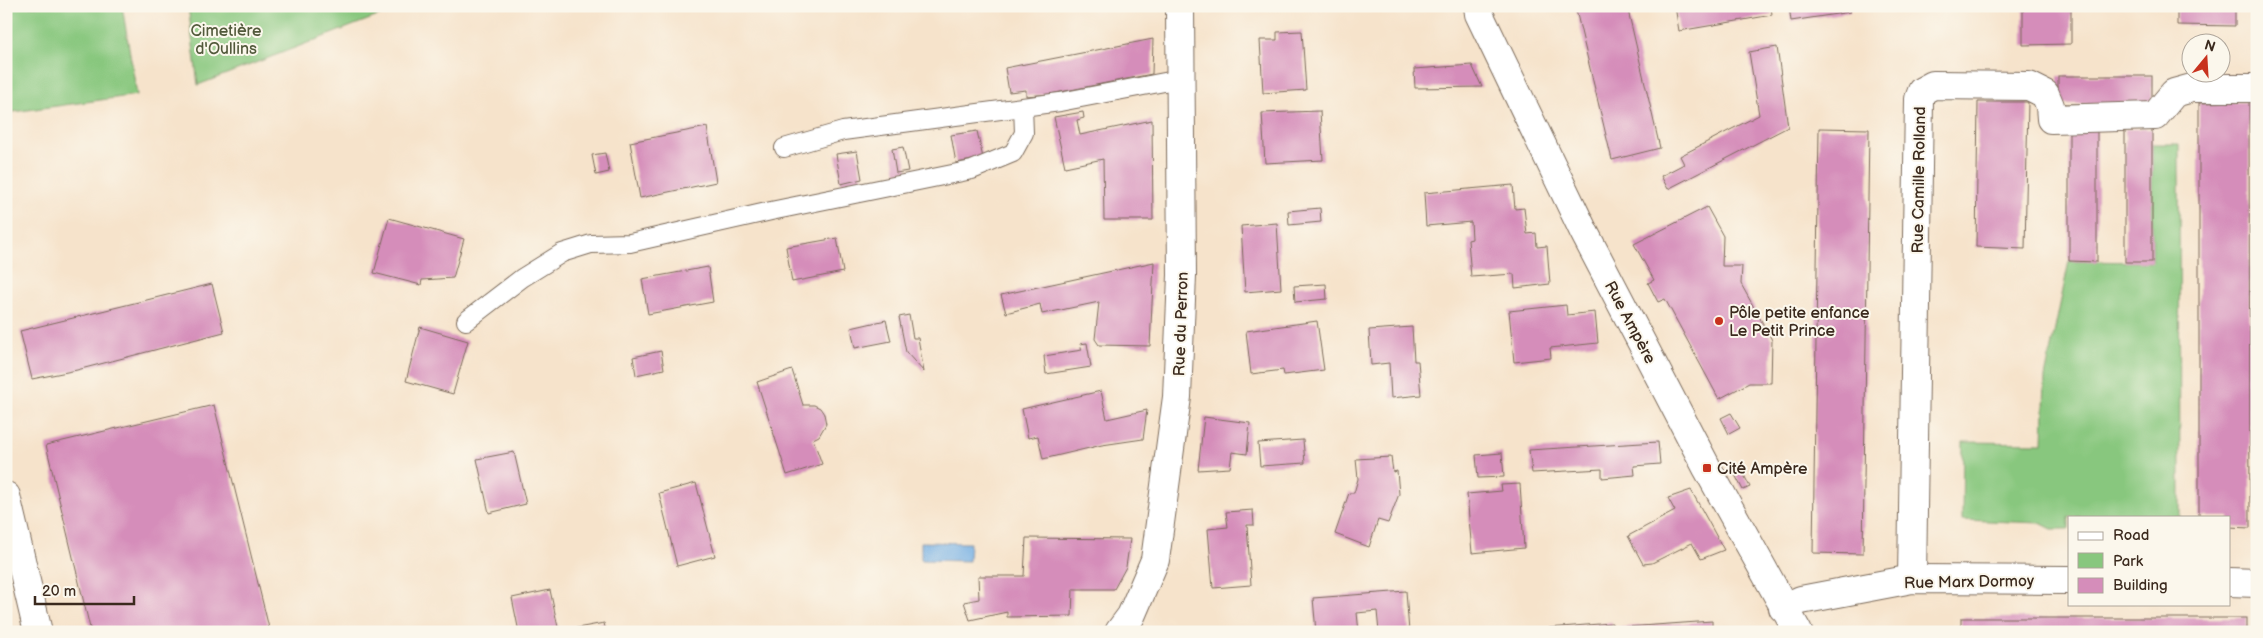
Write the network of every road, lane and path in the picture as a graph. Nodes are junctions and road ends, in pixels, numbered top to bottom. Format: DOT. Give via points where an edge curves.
graph roads {
  1 [pos="1180,6"];
  2 [pos="1478,6"];
  3 [pos="1180,79"];
  4 [pos="2257,88"];
  5 [pos="1023,107"];
  6 [pos="784,148"];
  7 [pos="466,322"];
  8 [pos="6,496"];
  9 [pos="1912,579"];
  10 [pos="2068,580"];
  11 [pos="2230,582"];
  12 [pos="2257,582"];
  13 [pos="1783,608"];
  14 [pos="38,632"];
  15 [pos="1119,632"];
  16 [pos="1798,632"];
  1 -- 3 [label="street, Rue du Perron"];
  2 -- 13 [label="street, Rue Ampère" via="1583,230"];
  3 -- 5 [label="lane"];
  3 -- 15 [label="street, Rue du Perron" via="1182,275 1177,397 1154,560 1131,616"];
  4 -- 9 [label="street, Rue Camille Rolland" via="2192,88 2174,93 2155,116 2051,119 2045,94 2029,86 1933,85 1922,90 1919,99"];
  5 -- 6 [label="lane" via="843,131"];
  5 -- 7 [label="lane" via="1024,133 1013,153 972,170 630,243 591,244 562,253 522,278"];
  8 -- 14 [label="street"];
  9 -- 10 [label="street, Rue Marx Dormoy"];
  9 -- 13 [label="street, Rue Marx Dormoy" via="1801,600"];
  11 -- 12 [label="street"];
  13 -- 16 [label="street, Rue Ampère"];
}
